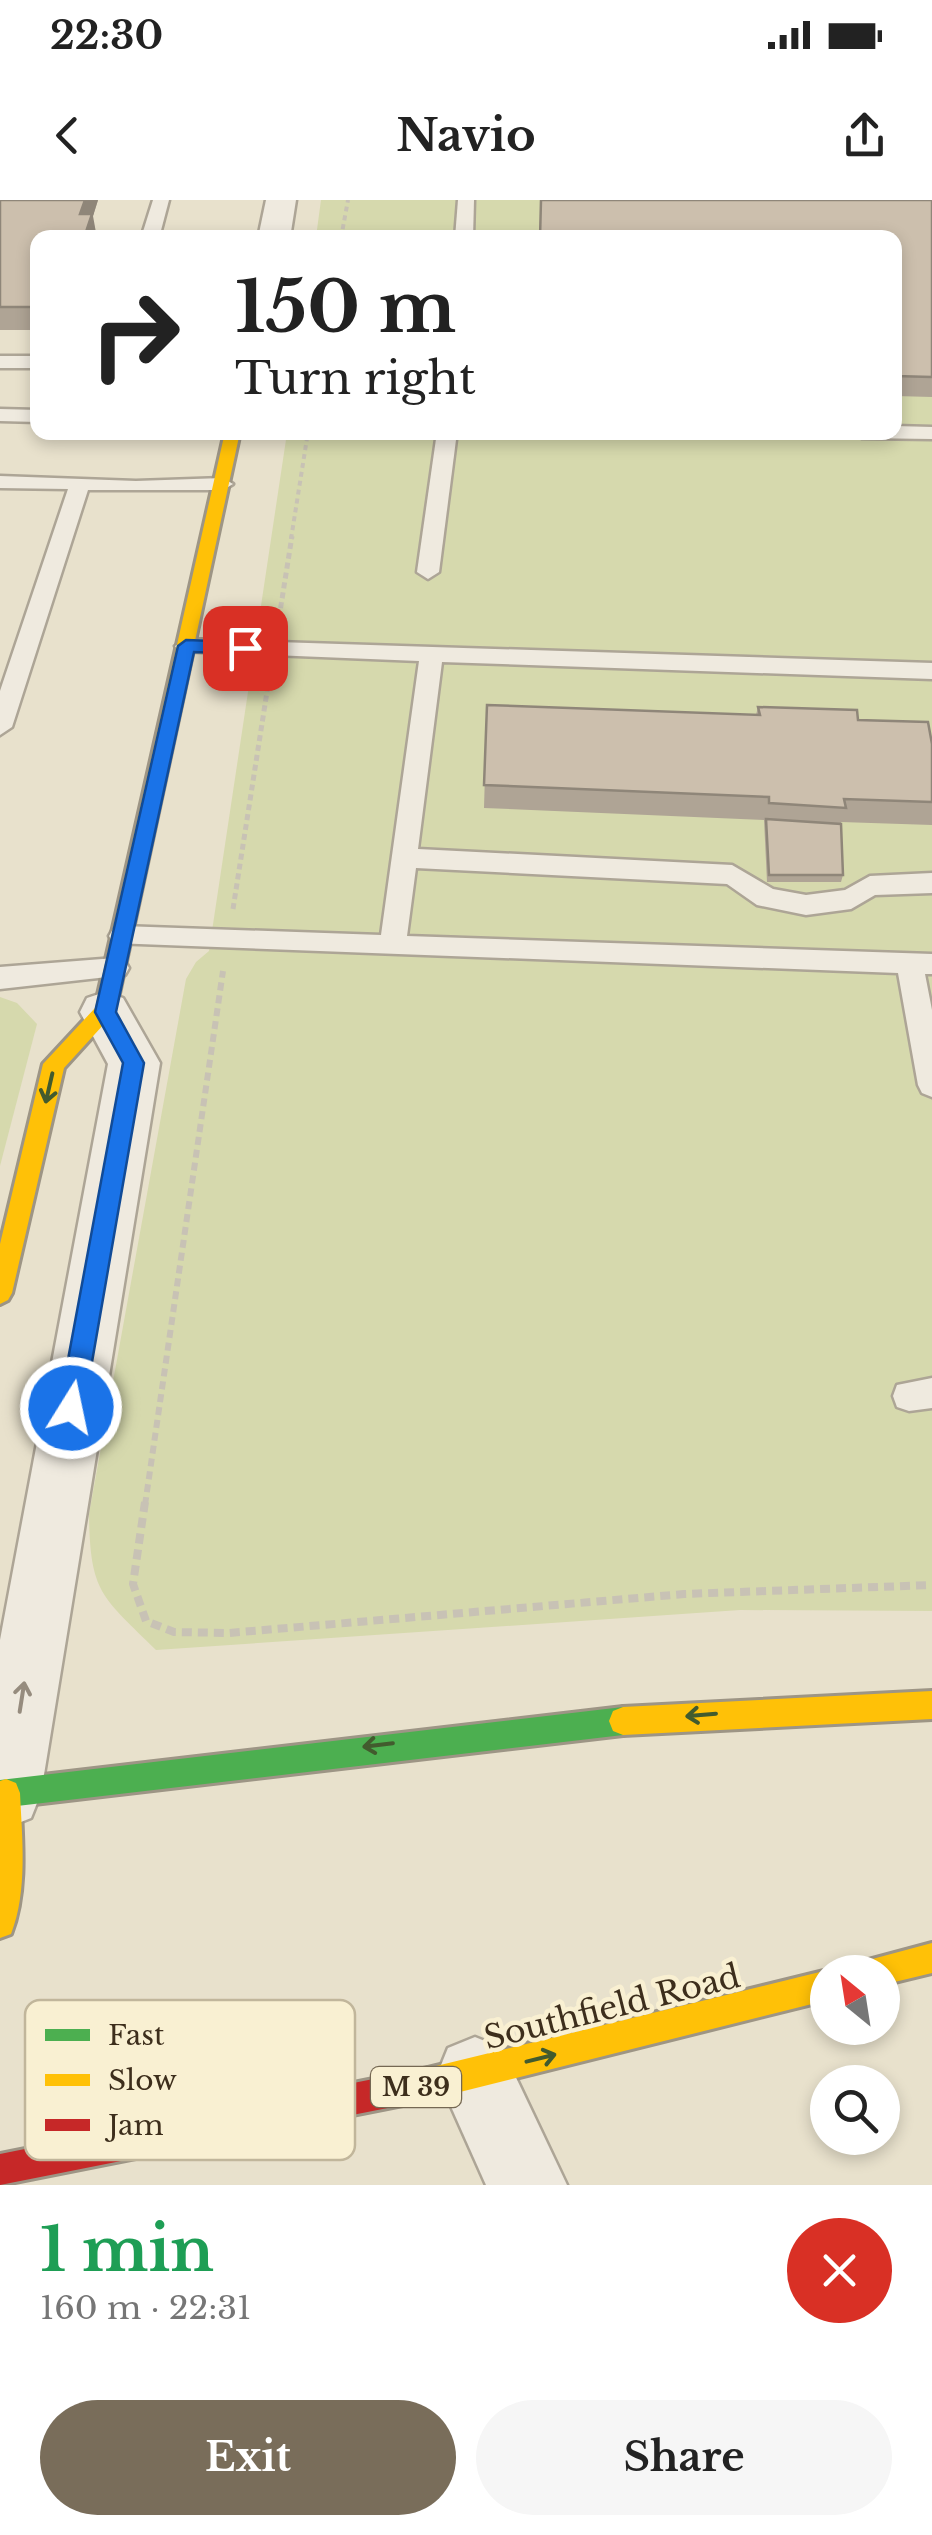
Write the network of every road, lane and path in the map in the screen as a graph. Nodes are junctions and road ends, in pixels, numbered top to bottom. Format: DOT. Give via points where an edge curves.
graph roads {
  1 [pos="161,200"];
  2 [pos="281,200"];
  3 [pos="348,200"];
  4 [pos="466,200"];
  5 [pos="152,230"];
  6 [pos="275,230"];
  7 [pos="342,230"];
  8 [pos="464,230"];
  9 [pos="0,362"];
  10 [pos="30,362"];
  11 [pos="0,415"];
  12 [pos="30,416"];
  13 [pos="902,433"];
  14 [pos="932,434"];
  15 [pos="232,440"];
  16 [pos="446,440"];
  17 [pos="0,482"];
  18 [pos="80,484"];
  19 [pos="223,484"];
  20 [pos="428,572"];
  21 [pos="186,646"];
  22 [pos="431,655"];
  23 [pos="932,671"];
  24 [pos="0,727"];
  25 [pos="404,858"];
  26 [pos="932,884"];
  27 [pos="122,936"];
  28 [pos="394,943"];
  29 [pos="921,964"];
  30 [pos="223,966"];
  31 [pos="0,978"];
  32 [pos="110,990"];
  33 [pos="932,1085"];
  34 [pos="0,1294"];
  35 [pos="932,1585"];
  36 [pos="913,1682"];
  37 [pos="932,1704"];
  38 [pos="798,1706"];
  39 [pos="3,1793"];
  40 [pos="0,1924"];
  41 [pos="929,1960"];
  42 [pos="900,1967"];
  43 [pos="810,1990"];
  44 [pos="475,2075"];
  45 [pos="355,2099"];
  46 [pos="50,2160"];
  47 [pos="0,2170"];
  48 [pos="527,2185"];
  1 -- 5 [label="lane"];
  2 -- 6 [label="street"];
  3 -- 7 [label="path"];
  4 -- 8 [label="lane"];
  9 -- 10 [label="lane"];
  11 -- 12 [label="lane"];
  13 -- 14 [label="lane"];
  15 -- 19 [label="main road"];
  16 -- 20 [label="lane"];
  17 -- 18 [label="lane"];
  18 -- 19 [label="lane"];
  18 -- 24 [label="lane"];
  19 -- 21 [label="main road"];
  21 -- 22 [label="lane"];
  21 -- 27 [label="main road"];
  22 -- 23 [label="lane"];
  22 -- 25 [label="lane"];
  25 -- 26 [label="lane" via="732,875 766,898 806,905 851,899 870,886"];
  25 -- 28 [label="lane"];
  27 -- 28 [label="lane"];
  27 -- 32 [label="main road"];
  28 -- 29 [label="lane"];
  29 -- 33 [label="lane"];
  30 -- 35 [label="path" via="133,1584 146,1621 174,1632 229,1633 684,1594"];
  31 -- 32 [label="lane"];
  32 -- 34 [label="main road, one-way" via="54,1064"];
  39 -- 32 [label="street, one-way" via="134,1063"];
  36 -- 38 [label="main road"];
  37 -- 38 [label="main road"];
  38 -- 39 [label="main road, one-way" via="429,1739"];
  39 -- 40 [label="main road" via="8,1860"];
  41 -- 42 [label="main road"];
  44 -- 43 [label="main road, Southfield Road / M 39, one-way"];
  44 -- 45 [label="main road, Southfield Road / M 39"];
  44 -- 48 [label="street"];
  46 -- 47 [label="main road, Southfield Road / M 39"];
}
